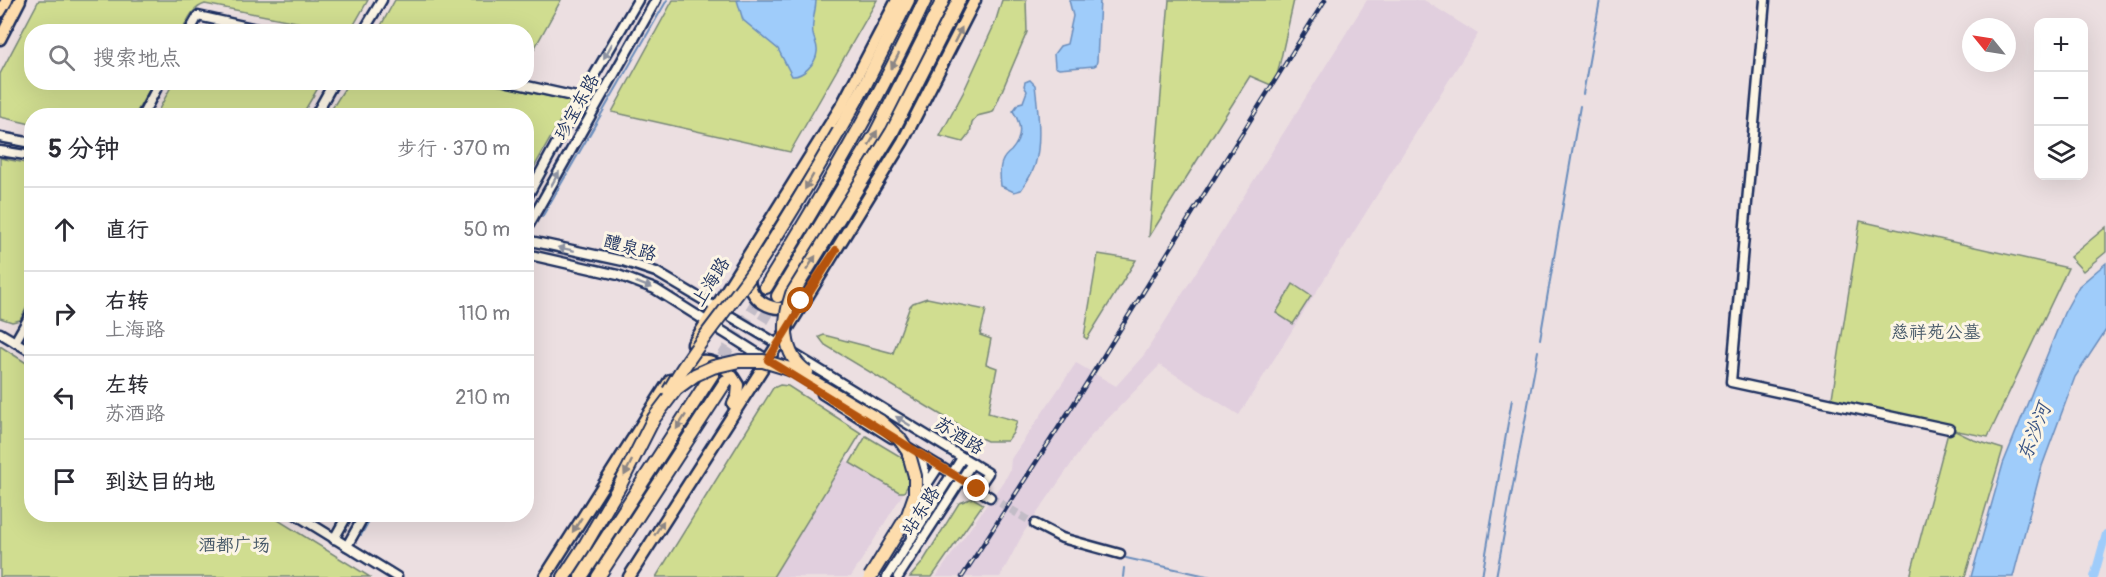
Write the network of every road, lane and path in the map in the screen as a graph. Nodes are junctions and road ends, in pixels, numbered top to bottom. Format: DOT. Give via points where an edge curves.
graph roads {
  1 [pos="7,0"];
  2 [pos="21,0"];
  3 [pos="382,0"];
  4 [pos="638,0"];
  5 [pos="656,0"];
  6 [pos="897,0"];
  7 [pos="908,0"];
  8 [pos="925,0"];
  9 [pos="943,0"];
  10 [pos="959,0"];
  11 [pos="1765,0"];
  12 [pos="975,1"];
  13 [pos="0,12"];
  14 [pos="194,24"];
  15 [pos="234,24"];
  16 [pos="368,24"];
  17 [pos="0,39"];
  18 [pos="534,88"];
  19 [pos="156,90"];
  20 [pos="330,90"];
  21 [pos="581,98"];
  22 [pos="146,108"];
  23 [pos="319,108"];
  24 [pos="0,137"];
  25 [pos="24,141"];
  26 [pos="0,151"];
  27 [pos="24,155"];
  28 [pos="534,184"];
  29 [pos="534,216"];
  30 [pos="773,216"];
  31 [pos="534,242"];
  32 [pos="836,250"];
  33 [pos="534,256"];
  34 [pos="766,287"];
  35 [pos="778,296"];
  36 [pos="717,307"];
  37 [pos="707,323"];
  38 [pos="24,326"];
  39 [pos="0,333"];
  40 [pos="15,342"];
  41 [pos="778,344"];
  42 [pos="24,347"];
  43 [pos="768,360"];
  44 [pos="713,373"];
  45 [pos="726,381"];
  46 [pos="857,407"];
  47 [pos="654,418"];
  48 [pos="1949,429"];
  49 [pos="631,441"];
  50 [pos="920,455"];
  51 [pos="963,458"];
  52 [pos="972,463"];
  53 [pos="939,466"];
  54 [pos="952,475"];
  55 [pos="690,480"];
  56 [pos="961,480"];
  57 [pos="925,488"];
  58 [pos="977,489"];
  59 [pos="990,497"];
  60 [pos="307,522"];
  61 [pos="344,522"];
  62 [pos="360,522"];
  63 [pos="1035,524"];
  64 [pos="334,539"];
  65 [pos="346,546"];
  66 [pos="1120,554"];
  67 [pos="397,577"];
  68 [pos="545,577"];
  69 [pos="564,577"];
  70 [pos="581,577"];
  71 [pos="598,577"];
  72 [pos="628,577"];
  73 [pos="869,577"];
  74 [pos="887,577"];
  75 [pos="898,577"];
  1 -- 13 [label="main road"];
  2 -- 17 [label="main road"];
  3 -- 16 [label="street"];
  4 -- 21 [label="street, 珍宝东路, one-way"];
  29 -- 5 [label="street, 珍宝东路, one-way"];
  6 -- 30 [label="main road, 上海路" via="842,105"];
  7 -- 47 [label="highway, one-way, bridge" via="866,85 782,227 679,372"];
  8 -- 34 [label="highway, one-way" via="852,142"];
  35 -- 9 [label="highway, one-way" via="876,133"];
  46 -- 10 [label="highway, one-way, bridge" via="796,363 785,322 792,294 892,132"];
  11 -- 48 [label="street" via="1731,382"];
  32 -- 12 [label="main road, one-way" via="903,141"];
  14 -- 15 [label="street" via="198,16"];
  18 -- 21 [label="street"];
  19 -- 22 [label="street"];
  20 -- 23 [label="street"];
  21 -- 28 [label="street, 珍宝东路"];
  24 -- 25 [label="street"];
  26 -- 27 [label="street"];
  30 -- 32 [label="main road" via="749,273 751,292 769,307 785,309 796,305"];
  30 -- 36 [label="main road, 上海路"];
  36 -- 31 [label="street, 醴泉路, one-way" via="656,272"];
  32 -- 41 [label="main road"];
  33 -- 37 [label="street, 醴泉路, one-way" via="618,275 655,289"];
  36 -- 37 [label="main road, 上海路"];
  36 -- 41 [label="street, 苏酒路"];
  37 -- 43 [label="street, 苏酒路"];
  37 -- 49 [label="main road, 上海路"];
  38 -- 40 [label="street"];
  39 -- 40 [label="street"];
  40 -- 42 [label="street"];
  41 -- 43 [label="main road"];
  51 -- 41 [label="street, 苏酒路, one-way"];
  43 -- 50 [label="street, 苏酒路"];
  43 -- 55 [label="main road"];
  44 -- 70 [label="highway, one-way"];
  45 -- 71 [label="highway"];
  46 -- 47 [label="highway, bridge" via="793,370 763,361 739,361 713,367 687,380"];
  46 -- 73 [label="highway, bridge" via="899,438 908,451 915,476 915,495 908,515"];
  47 -- 69 [label="highway, one-way, bridge" via="619,487"];
  49 -- 55 [label="main road" via="687,367 716,362 738,385 737,396"];
  49 -- 68 [label="main road, 上海路, one-way"];
  50 -- 53 [label="street, 苏酒路"];
  50 -- 57 [label="street"];
  51 -- 52 [label="street, 苏酒路"];
  51 -- 54 [label="street"];
  52 -- 56 [label="street, 站东路"];
  52 -- 58 [label="street, 苏酒路" via="988,473"];
  53 -- 54 [label="street, 苏酒路"];
  53 -- 57 [label="street, 站东路"];
  54 -- 56 [label="street, 苏酒路"];
  54 -- 74 [label="street"];
  72 -- 55 [label="main road, one-way"];
  56 -- 58 [label="street, 苏酒路"];
  56 -- 75 [label="street, 站东路"];
  57 -- 73 [label="street, 站东路"];
  58 -- 59 [label="street"];
  60 -- 64 [label="street"];
  61 -- 64 [label="street"];
  62 -- 65 [label="street"];
  63 -- 66 [label="street" via="1072,541"];
  64 -- 65 [label="street"];
  65 -- 67 [label="street"];
}
